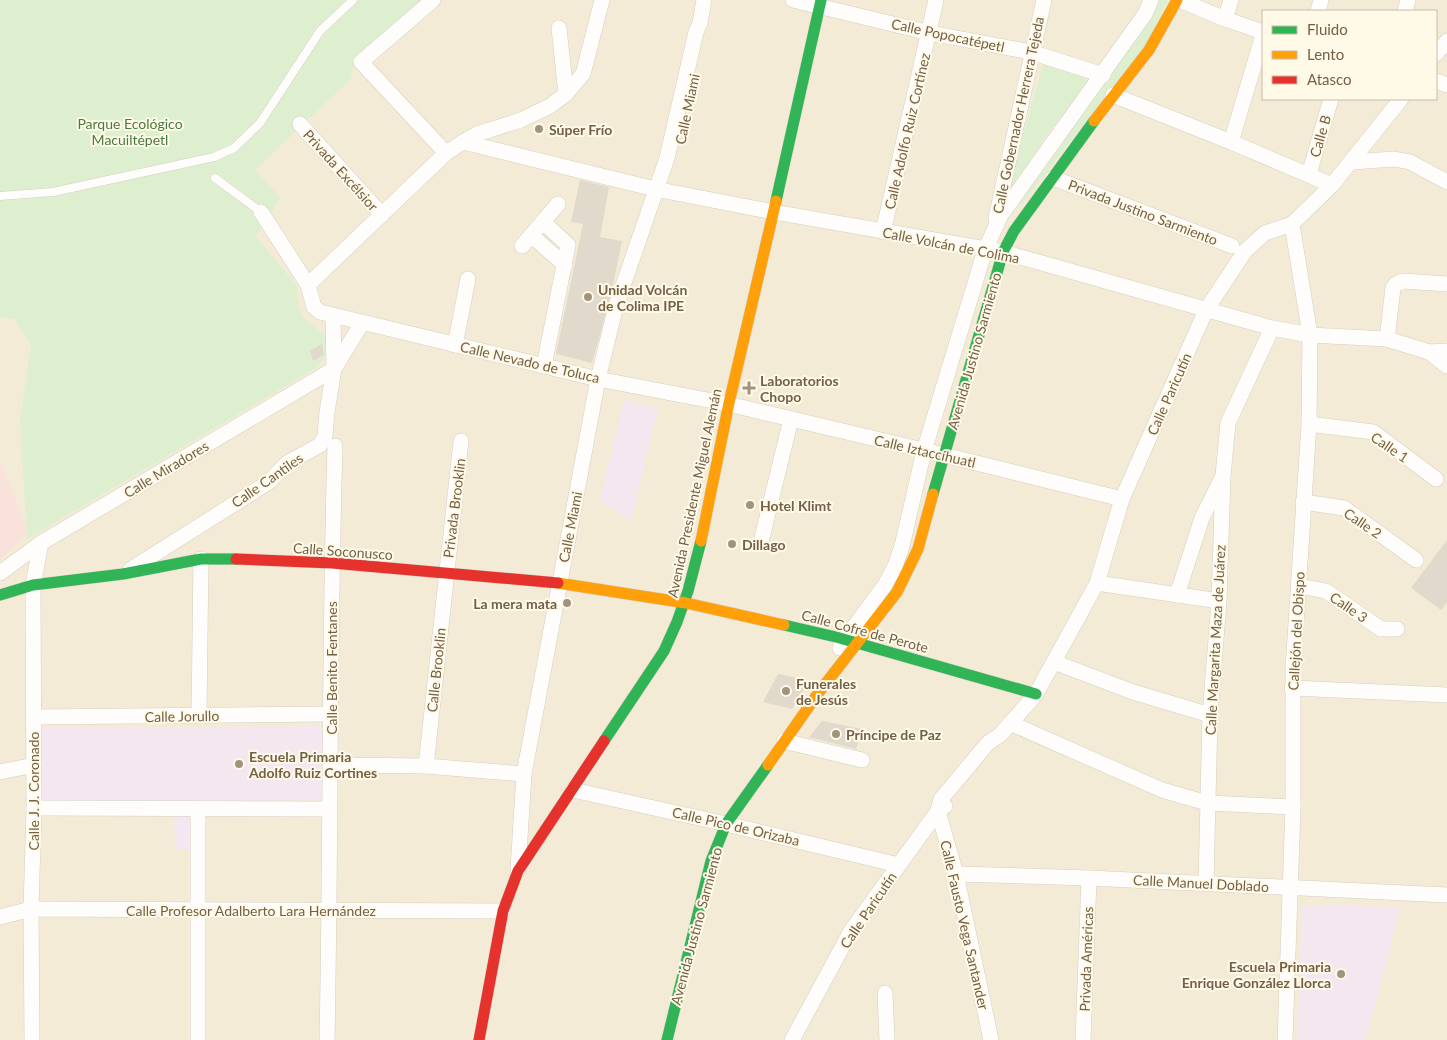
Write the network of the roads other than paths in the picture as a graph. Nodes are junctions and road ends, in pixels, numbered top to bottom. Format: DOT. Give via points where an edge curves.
graph roads {
  1 [pos="354,0"];
  2 [pos="433,0"];
  3 [pos="602,0"];
  4 [pos="704,0"];
  5 [pos="793,0"];
  6 [pos="936,0"];
  7 [pos="1044,0"];
  8 [pos="1151,0"];
  9 [pos="1179,0"];
  10 [pos="1231,0"];
  11 [pos="820,3"];
  12 [pos="1225,19"];
  13 [pos="559,28"];
  14 [pos="930,33"];
  15 [pos="1262,34"];
  16 [pos="1262,37"];
  17 [pos="1447,41"];
  18 [pos="1031,52"];
  19 [pos="1437,53"];
  20 [pos="1103,75"];
  21 [pos="566,94"];
  22 [pos="1113,95"];
  23 [pos="1331,100"];
  24 [pos="1400,100"];
  25 [pos="300,124"];
  26 [pos="501,126"];
  27 [pos="462,142"];
  28 [pos="1232,142"];
  29 [pos="499,152"];
  30 [pos="446,153"];
  31 [pos="1352,162"];
  32 [pos="1309,174"];
  33 [pos="215,178"];
  34 [pos="1054,178"];
  35 [pos="1447,182"];
  36 [pos="1332,185"];
  37 [pos="655,189"];
  38 [pos="0,196"];
  39 [pos="558,204"];
  40 [pos="261,212"];
  41 [pos="774,212"];
  42 [pos="382,215"];
  43 [pos="543,222"];
  44 [pos="1292,224"];
  45 [pos="993,230"];
  46 [pos="883,232"];
  47 [pos="1232,246"];
  48 [pos="985,250"];
  49 [pos="1003,252"];
  50 [pos="565,265"];
  51 [pos="468,279"];
  52 [pos="1447,284"];
  53 [pos="308,285"];
  54 [pos="1206,310"];
  55 [pos="333,316"];
  56 [pos="362,323"];
  57 [pos="1272,328"];
  58 [pos="1310,335"];
  59 [pos="1387,339"];
  60 [pos="455,345"];
  61 [pos="1429,352"];
  62 [pos="1447,352"];
  63 [pos="544,366"];
  64 [pos="1447,366"];
  65 [pos="334,369"];
  66 [pos="598,379"];
  67 [pos="728,404"];
  68 [pos="792,419"];
  69 [pos="1309,424"];
  70 [pos="461,441"];
  71 [pos="335,446"];
  72 [pos="924,451"];
  73 [pos="944,454"];
  74 [pos="1223,476"];
  75 [pos="1436,479"];
  76 [pos="1122,499"];
  77 [pos="1303,502"];
  78 [pos="762,538"];
  79 [pos="41,543"];
  80 [pos="201,559"];
  81 [pos="1416,560"];
  82 [pos="332,563"];
  83 [pos="0,573"];
  84 [pos="123,574"];
  85 [pos="446,574"];
  86 [pos="559,582"];
  87 [pos="1097,583"];
  88 [pos="33,585"];
  89 [pos="1299,586"];
  90 [pos="0,595"];
  91 [pos="1177,595"];
  92 [pos="1219,601"];
  93 [pos="686,603"];
  94 [pos="1397,629"];
  95 [pos="851,641"];
  96 [pos="1054,662"];
  97 [pos="1292,688"];
  98 [pos="819,692"];
  99 [pos="1036,694"];
  100 [pos="1447,695"];
  101 [pos="330,714"];
  102 [pos="199,715"];
  103 [pos="1210,715"];
  104 [pos="34,717"];
  105 [pos="1010,723"];
  106 [pos="784,741"];
  107 [pos="862,760"];
  108 [pos="34,765"];
  109 [pos="331,765"];
  110 [pos="426,766"];
  111 [pos="0,772"];
  112 [pos="524,774"];
  113 [pos="573,790"];
  114 [pos="1207,803"];
  115 [pos="34,808"];
  116 [pos="1293,808"];
  117 [pos="198,810"];
  118 [pos="329,810"];
  119 [pos="938,811"];
  120 [pos="726,824"];
  121 [pos="899,865"];
  122 [pos="518,871"];
  123 [pos="956,874"];
  124 [pos="1089,878"];
  125 [pos="1206,884"];
  126 [pos="1290,888"];
  127 [pos="1447,895"];
  128 [pos="31,909"];
  129 [pos="198,909"];
  130 [pos="330,910"];
  131 [pos="504,911"];
  132 [pos="0,917"];
  133 [pos="885,993"];
  134 [pos="32,1040"];
  135 [pos="198,1040"];
  136 [pos="327,1040"];
  137 [pos="480,1040"];
  138 [pos="667,1040"];
  139 [pos="792,1040"];
  140 [pos="887,1040"];
  141 [pos="991,1040"];
  142 [pos="1083,1040"];
  143 [pos="1285,1040"];
  1 -- 38 [label="lane" via="320,31 260,123 234,148 214,158 53,192"];
  2 -- 30 [label="street" via="361,62"];
  3 -- 21 [label="street" via="583,74"];
  4 -- 37 [label="street, Calle Miami" via="667,158"];
  5 -- 11 [label="street, Calle Popocatépetl"];
  6 -- 14 [label="street, Calle Adolfo Ruiz Cortínez"];
  7 -- 18 [label="street, Calle Gobernador Herrera Tejeda"];
  8 -- 20 [label="street, Avenida Justino Sarmiento"];
  9 -- 12 [label="street"];
  9 -- 22 [label="street, Avenida Justino Sarmiento" via="1149,50"];
  10 -- 12 [label="street"];
  11 -- 14 [label="street, Calle Popocatépetl"];
  11 -- 41 [label="street, Avenida Presidente Miguel Alemán"];
  12 -- 15 [label="street"];
  13 -- 21 [label="street"];
  14 -- 18 [label="street, Calle Popocatépetl"];
  14 -- 46 [label="street, Calle Adolfo Ruiz Cortínez"];
  16 -- 28 [label="street"];
  17 -- 19 [label="street"];
  18 -- 20 [label="street, Calle Popocatépetl"];
  18 -- 45 [label="street, Calle Gobernador Herrera Tejeda"];
  20 -- 45 [label="street, Avenida Justino Sarmiento"];
  21 -- 26 [label="street" via="550,106"];
  22 -- 28 [label="street"];
  22 -- 34 [label="street, Avenida Justino Sarmiento"];
  23 -- 32 [label="street, Calle B"];
  24 -- 31 [label="street, Calle Paricutín"];
  25 -- 42 [label="street, Privada Excélsior"];
  26 -- 27 [label="street"];
  26 -- 29 [label="street"];
  27 -- 29 [label="street, Calle Volcán de Colima"];
  27 -- 30 [label="street"];
  28 -- 32 [label="street"];
  29 -- 37 [label="street, Calle Volcán de Colima"];
  30 -- 42 [label="street"];
  31 -- 35 [label="street" via="1402,160"];
  31 -- 36 [label="street, Calle Paricutín"];
  32 -- 36 [label="street"];
  33 -- 40 [label="lane"];
  34 -- 47 [label="street, Privada Justino Sarmiento"];
  34 -- 49 [label="street, Avenida Justino Sarmiento" via="1014,231"];
  36 -- 44 [label="street, Calle Paricutín"];
  37 -- 41 [label="street, Calle Volcán de Colima"];
  37 -- 66 [label="street, Calle Miami" via="616,306"];
  39 -- 43 [label="street"];
  40 -- 53 [label="street"];
  41 -- 46 [label="street, Calle Volcán de Colima"];
  41 -- 67 [label="street, Avenida Presidente Miguel Alemán"];
  42 -- 53 [label="street"];
  43 -- 50 [label="street" via="568,245"];
  43 -- 50 [label="street" via="527,240"];
  44 -- 54 [label="street, Calle Paricutín" via="1265,233 1245,251"];
  44 -- 58 [label="street, Callejón del Obispo"];
  45 -- 48 [label="street, Avenida Justino Sarmiento"];
  46 -- 48 [label="street, Calle Volcán de Colima"];
  48 -- 49 [label="street, Calle Volcán de Colima"];
  48 -- 72 [label="street, Avenida Justino Sarmiento"];
  49 -- 54 [label="street, Calle Volcán de Colima"];
  49 -- 73 [label="street, Avenida Justino Sarmiento"];
  50 -- 63 [label="street"];
  51 -- 60 [label="street"];
  52 -- 59 [label="street" via="1402,281 1396,284"];
  53 -- 55 [label="street" via="314,308"];
  54 -- 57 [label="street, Calle Volcán de Colima"];
  54 -- 76 [label="street, Calle Paricutín"];
  55 -- 56 [label="street, Calle Nevado de Toluca"];
  55 -- 65 [label="street"];
  56 -- 60 [label="street, Calle Nevado de Toluca"];
  56 -- 65 [label="street, Calle Miradores"];
  57 -- 58 [label="street, Calle Volcán de Colima"];
  57 -- 74 [label="street, Calle Margarita Maza de Juárez" via="1228,423"];
  58 -- 59 [label="street, Calle Volcán de Colima"];
  58 -- 69 [label="street, Callejón del Obispo"];
  59 -- 61 [label="street, Calle Volcán de Colima"];
  60 -- 63 [label="street, Calle Nevado de Toluca"];
  61 -- 62 [label="street, Calle Volcán de Colima"];
  61 -- 64 [label="street, Calle Volcán de Colima"];
  63 -- 66 [label="street, Calle Nevado de Toluca"];
  65 -- 79 [label="street, Calle Miradores"];
  65 -- 84 [label="street, Calle Cantiles" via="325,436 320,445 287,463 269,482"];
  66 -- 67 [label="street, Calle Nevado de Toluca"];
  66 -- 86 [label="street, Calle Miami"];
  67 -- 68 [label="street, Calle Iztaccíhuatl"];
  67 -- 93 [label="street, Avenida Presidente Miguel Alemán"];
  68 -- 72 [label="street, Calle Iztaccíhuatl"];
  68 -- 78 [label="street"];
  69 -- 75 [label="street, Calle 1" via="1373,432"];
  69 -- 77 [label="street, Callejón del Obispo"];
  70 -- 85 [label="street, Privada Brooklin"];
  71 -- 82 [label="street, Calle Benito Fentanes"];
  72 -- 73 [label="street, Calle Iztaccíhuatl"];
  72 -- 95 [label="street, Avenida Justino Sarmiento" via="895,566"];
  73 -- 76 [label="street, Calle Iztaccíhuatl"];
  73 -- 95 [label="street, Avenida Justino Sarmiento" via="918,550 908,572 897,592"];
  74 -- 91 [label="street, Calle Margarita Maza de Juárez" via="1202,518"];
  74 -- 92 [label="street, Calle Margarita Maza de Juárez"];
  76 -- 87 [label="street, Calle Paricutín"];
  77 -- 81 [label="street, Calle 2" via="1344,508"];
  77 -- 89 [label="street, Callejón del Obispo"];
  79 -- 83 [label="street, Calle Miradores"];
  79 -- 88 [label="street, Calle J. J. Coronado"];
  80 -- 82 [label="street, Calle Soconusco"];
  80 -- 84 [label="street, Calle Soconusco"];
  80 -- 102 [label="street"];
  82 -- 85 [label="street, Calle Soconusco"];
  82 -- 101 [label="street, Calle Benito Fentanes"];
  84 -- 88 [label="street, Calle Soconusco"];
  85 -- 86 [label="street, Calle Soconusco"];
  85 -- 110 [label="street, Calle Brooklin"];
  86 -- 93 [label="street, Calle Soconusco"];
  86 -- 112 [label="street, Calle Miami"];
  87 -- 91 [label="street"];
  87 -- 96 [label="street, Calle Paricutín"];
  88 -- 90 [label="street, Calle Soconusco"];
  88 -- 104 [label="street, Calle J. J. Coronado"];
  89 -- 94 [label="street, Calle 3" via="1326,591 1381,629"];
  89 -- 97 [label="street, Callejón del Obispo"];
  91 -- 92 [label="street"];
  92 -- 103 [label="street, Calle Margarita Maza de Juárez"];
  93 -- 95 [label="street, Calle Cofre de Perote"];
  93 -- 113 [label="street, Avenida Presidente Miguel Alemán" via="664,651"];
  95 -- 98 [label="street, Avenida Justino Sarmiento"];
  95 -- 99 [label="street, Calle Cofre de Perote"];
  96 -- 99 [label="street, Calle Paricutín"];
  96 -- 103 [label="street" via="1133,692"];
  97 -- 100 [label="street"];
  97 -- 116 [label="street, Callejón del Obispo"];
  98 -- 106 [label="street, Avenida Justino Sarmiento"];
  99 -- 105 [label="street, Calle Paricutín"];
  101 -- 102 [label="street, Calle Jorullo"];
  101 -- 109 [label="street, Calle Benito Fentanes"];
  102 -- 104 [label="street, Calle Jorullo"];
  103 -- 114 [label="street, Calle Margarita Maza de Juárez"];
  104 -- 108 [label="street, Calle J. J. Coronado"];
  105 -- 114 [label="street" via="1162,790"];
  105 -- 119 [label="street, Calle Paricutín" via="988,743 941,799"];
  106 -- 107 [label="street"];
  106 -- 120 [label="street, Avenida Justino Sarmiento"];
  108 -- 111 [label="street"];
  108 -- 115 [label="street, Calle J. J. Coronado"];
  109 -- 110 [label="street"];
  109 -- 118 [label="street, Calle Benito Fentanes"];
  110 -- 112 [label="street"];
  112 -- 122 [label="street, Calle Miami"];
  113 -- 120 [label="street, Calle Pico de Orizaba"];
  113 -- 122 [label="street, Avenida Presidente Miguel Alemán"];
  114 -- 116 [label="street"];
  114 -- 125 [label="street, Calle Margarita Maza de Juárez"];
  115 -- 117 [label="street"];
  115 -- 128 [label="street, Calle J. J. Coronado"];
  116 -- 126 [label="street, Callejón del Obispo"];
  117 -- 118 [label="street"];
  117 -- 129 [label="street"];
  118 -- 130 [label="street, Calle Benito Fentanes"];
  119 -- 121 [label="street, Calle Paricutín"];
  119 -- 123 [label="street, Calle Fausto Vega Santander"];
  120 -- 121 [label="street, Calle Pico de Orizaba"];
  120 -- 138 [label="street, Avenida Justino Sarmiento" via="711,861"];
  121 -- 139 [label="street, Calle Paricutín" via="850,931"];
  122 -- 131 [label="street, Avenida Presidente Miguel Alemán"];
  123 -- 124 [label="street, Calle Manuel Doblado"];
  123 -- 141 [label="street, Calle Fausto Vega Santander"];
  124 -- 125 [label="street, Calle Manuel Doblado"];
  124 -- 142 [label="street, Privada Américas"];
  125 -- 126 [label="street, Calle Manuel Doblado"];
  126 -- 127 [label="street, Calle Manuel Doblado"];
  126 -- 143 [label="street, Callejón del Obispo"];
  128 -- 129 [label="street, Calle Profesor Adalberto Lara Hernández"];
  128 -- 132 [label="street, Calle Profesor Adalberto Lara Hernández"];
  128 -- 134 [label="street, Calle J. J. Coronado"];
  129 -- 130 [label="street, Calle Profesor Adalberto Lara Hernández"];
  129 -- 135 [label="street"];
  130 -- 131 [label="street, Calle Profesor Adalberto Lara Hernández"];
  130 -- 136 [label="street, Calle Benito Fentanes"];
  131 -- 137 [label="street, Avenida Presidente Miguel Alemán"];
  133 -- 140 [label="street"];
}
